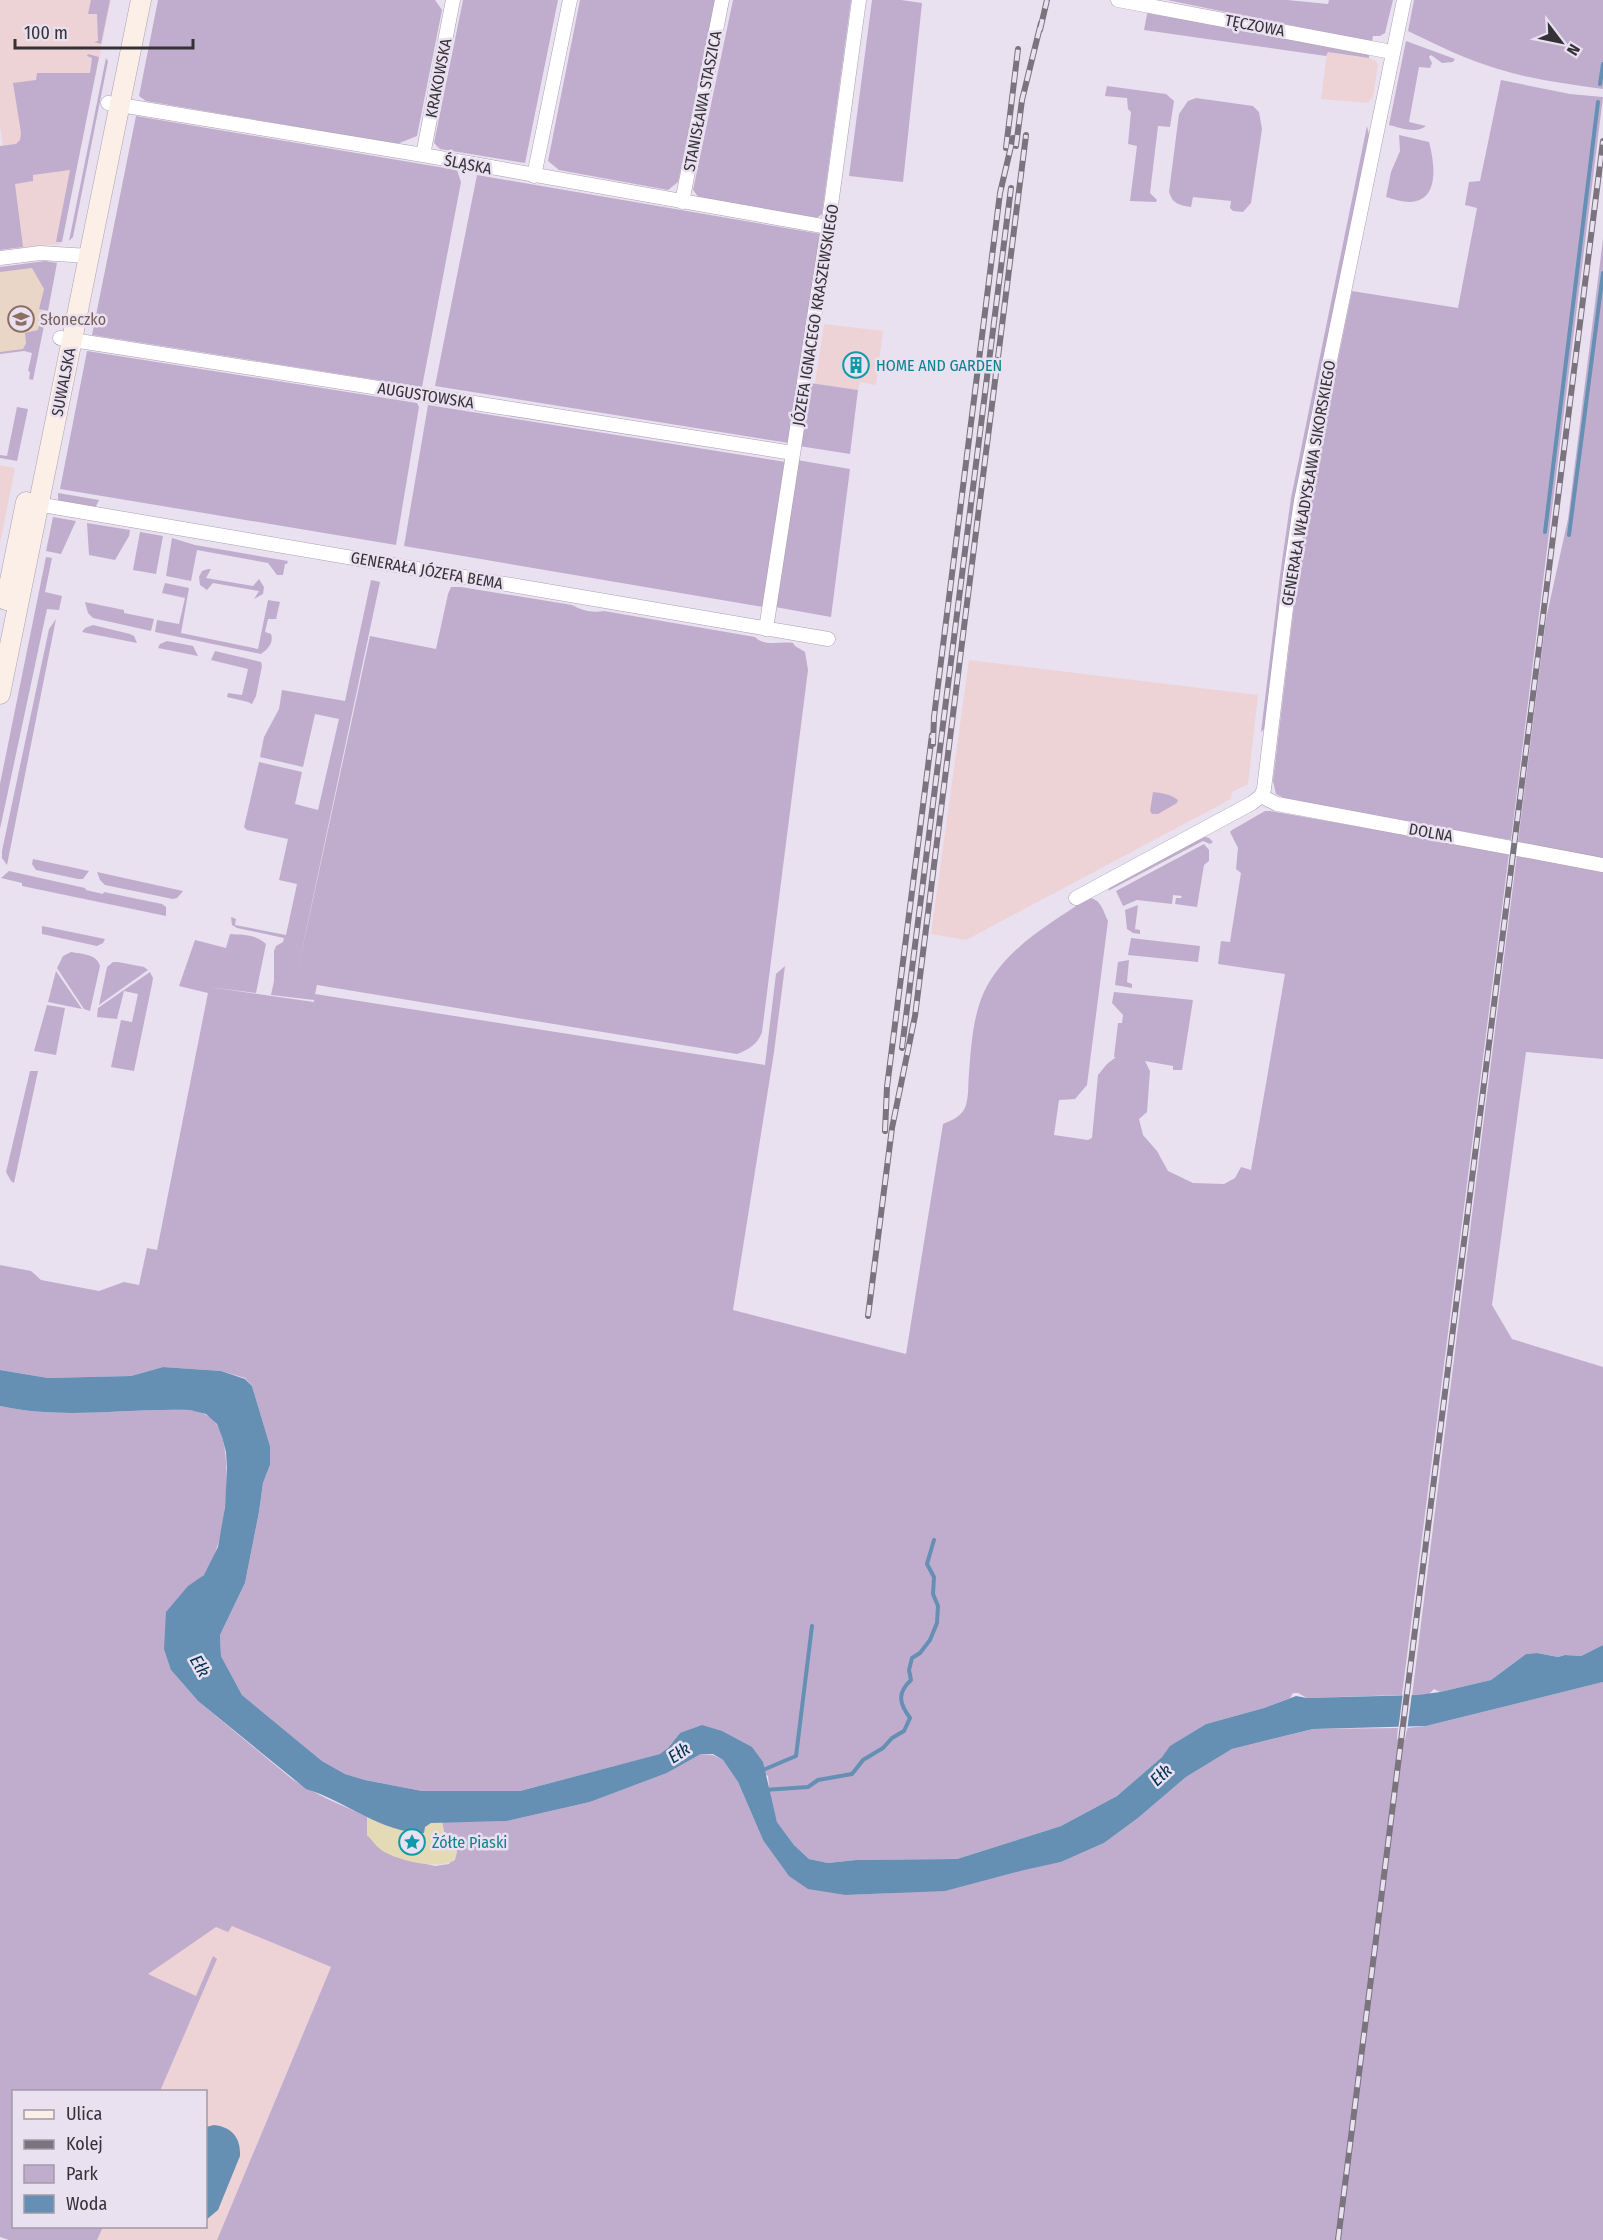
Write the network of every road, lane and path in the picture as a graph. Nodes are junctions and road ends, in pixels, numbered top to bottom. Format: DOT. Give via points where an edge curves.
graph roads {
  1 [pos="128,0"];
  2 [pos="141,0"];
  3 [pos="453,0"];
  4 [pos="570,0"];
  5 [pos="722,0"];
  6 [pos="859,0"];
  7 [pos="1118,0"];
  8 [pos="1404,0"];
  9 [pos="1392,52"];
  10 [pos="113,104"];
  11 [pos="423,156"];
  12 [pos="534,176"];
  13 [pos="682,201"];
  14 [pos="828,227"];
  15 [pos="83,255"];
  16 [pos="0,258"];
  17 [pos="66,339"];
  18 [pos="793,453"];
  19 [pos="32,503"];
  20 [pos="766,629"];
  21 [pos="0,630"];
  22 [pos="828,639"];
  23 [pos="0,694"];
  24 [pos="1261,796"];
  25 [pos="1603,865"];
  26 [pos="1076,898"];
  1 -- 10 [label="street, SUWALSKA"];
  2 -- 10 [label="street, SUWALSKA"];
  3 -- 11 [label="street, KRAKOWSKA"];
  4 -- 12 [label="street"];
  5 -- 13 [label="street, STANISŁAWA STASZICA"];
  6 -- 14 [label="street, JÓZEFA IGNACEGO KRASZEWSKIEGO"];
  7 -- 9 [label="street, TĘCZOWA"];
  8 -- 9 [label="street, GENERAŁA WŁADYSŁAWA SIKORSKIEGO"];
  9 -- 24 [label="street, GENERAŁA WŁADYSŁAWA SIKORSKIEGO" via="1301,501"];
  10 -- 11 [label="street, ŚLĄSKA"];
  10 -- 15 [label="street, SUWALSKA"];
  11 -- 12 [label="street, ŚLĄSKA"];
  12 -- 13 [label="street, ŚLĄSKA"];
  13 -- 14 [label="street, ŚLĄSKA"];
  14 -- 18 [label="street, JÓZEFA IGNACEGO KRASZEWSKIEGO"];
  15 -- 16 [label="street" via="40,253"];
  15 -- 17 [label="street, SUWALSKA"];
  17 -- 18 [label="street, AUGUSTOWSKA"];
  17 -- 19 [label="street, SUWALSKA"];
  18 -- 20 [label="street, JÓZEFA IGNACEGO KRASZEWSKIEGO"];
  19 -- 20 [label="street, GENERAŁA JÓZEFA BEMA"];
  19 -- 21 [label="street, SUWALSKA"];
  19 -- 23 [label="street, SUWALSKA"];
  20 -- 22 [label="street, GENERAŁA JÓZEFA BEMA"];
  24 -- 25 [label="street, DOLNA" via="1277,804"];
  24 -- 26 [label="street"];
}
